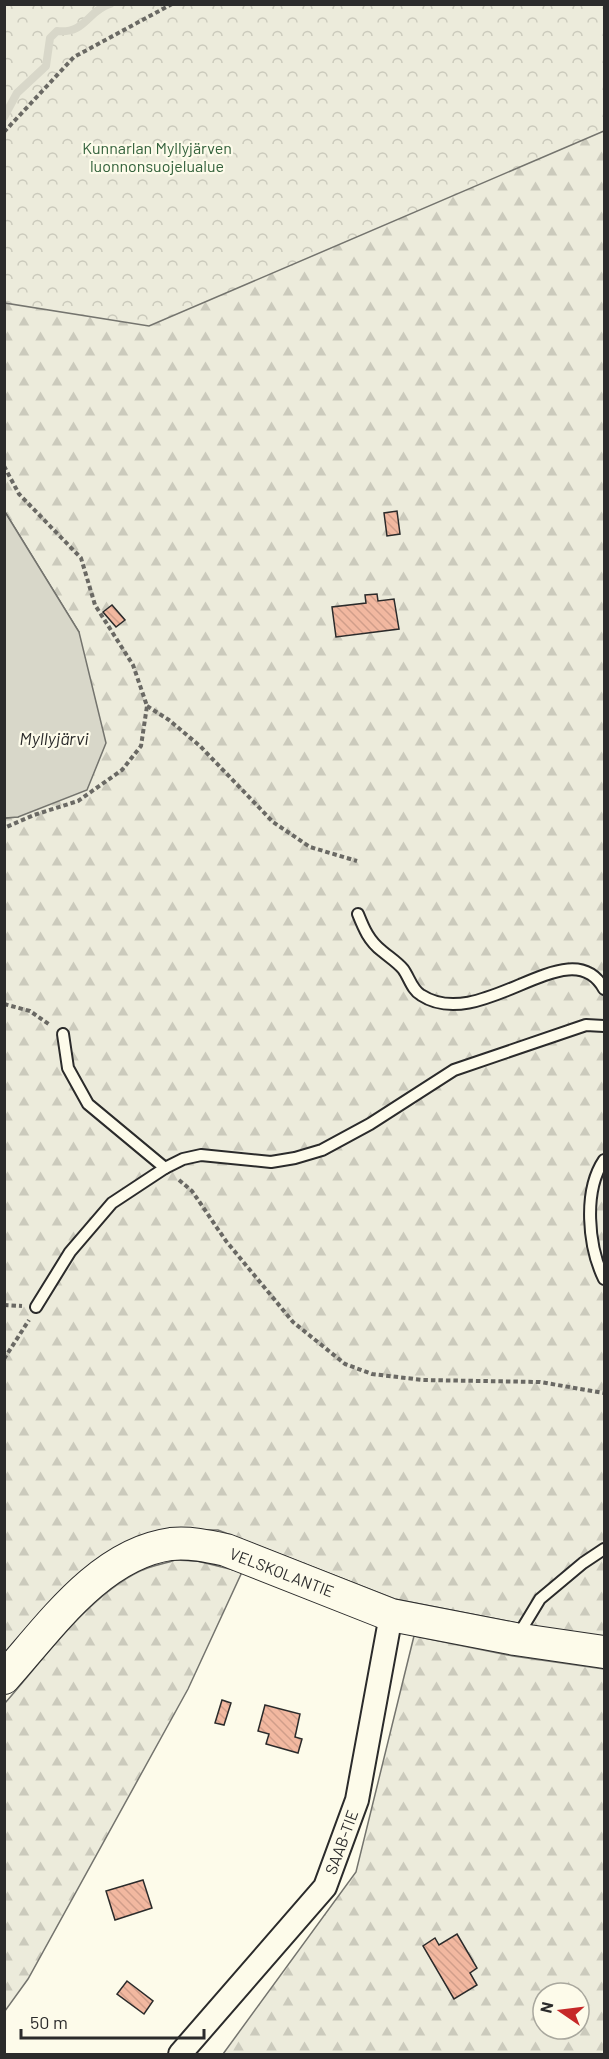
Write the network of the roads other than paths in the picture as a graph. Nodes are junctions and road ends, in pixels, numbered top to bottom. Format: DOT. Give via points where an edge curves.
graph roads {
  1 [pos="357,914"];
  2 [pos="604,989"];
  3 [pos="604,1026"];
  4 [pos="63,1034"];
  5 [pos="604,1160"];
  6 [pos="165,1168"];
  7 [pos="604,1279"];
  8 [pos="36,1307"];
  9 [pos="604,1549"];
  10 [pos="391,1615"];
  11 [pos="515,1639"];
  12 [pos="604,1652"];
  13 [pos="4,1678"];
  14 [pos="180,2055"];
  1 -- 2 [label="lane" via="366,934 402,968 418,994 434,1002 473,1003 564,969 583,968 598,978"];
  3 -- 6 [label="lane" via="586,1025 454,1070 370,1124 313,1153 271,1162 201,1155"];
  4 -- 6 [label="lane" via="68,1068 87,1104"];
  5 -- 7 [label="lane" via="590,1210 591,1239"];
  6 -- 8 [label="lane" via="112,1203 70,1252"];
  9 -- 11 [label="lane" via="540,1599"];
  10 -- 11 [label="street, VELSKOLANTIE"];
  10 -- 13 [label="street, VELSKOLANTIE" via="226,1550 171,1544 134,1555 108,1570 72,1602"];
  10 -- 14 [label="street, SAAB-TIE" via="357,1800 325,1887"];
  11 -- 12 [label="street, VELSKOLANTIE"];
}
